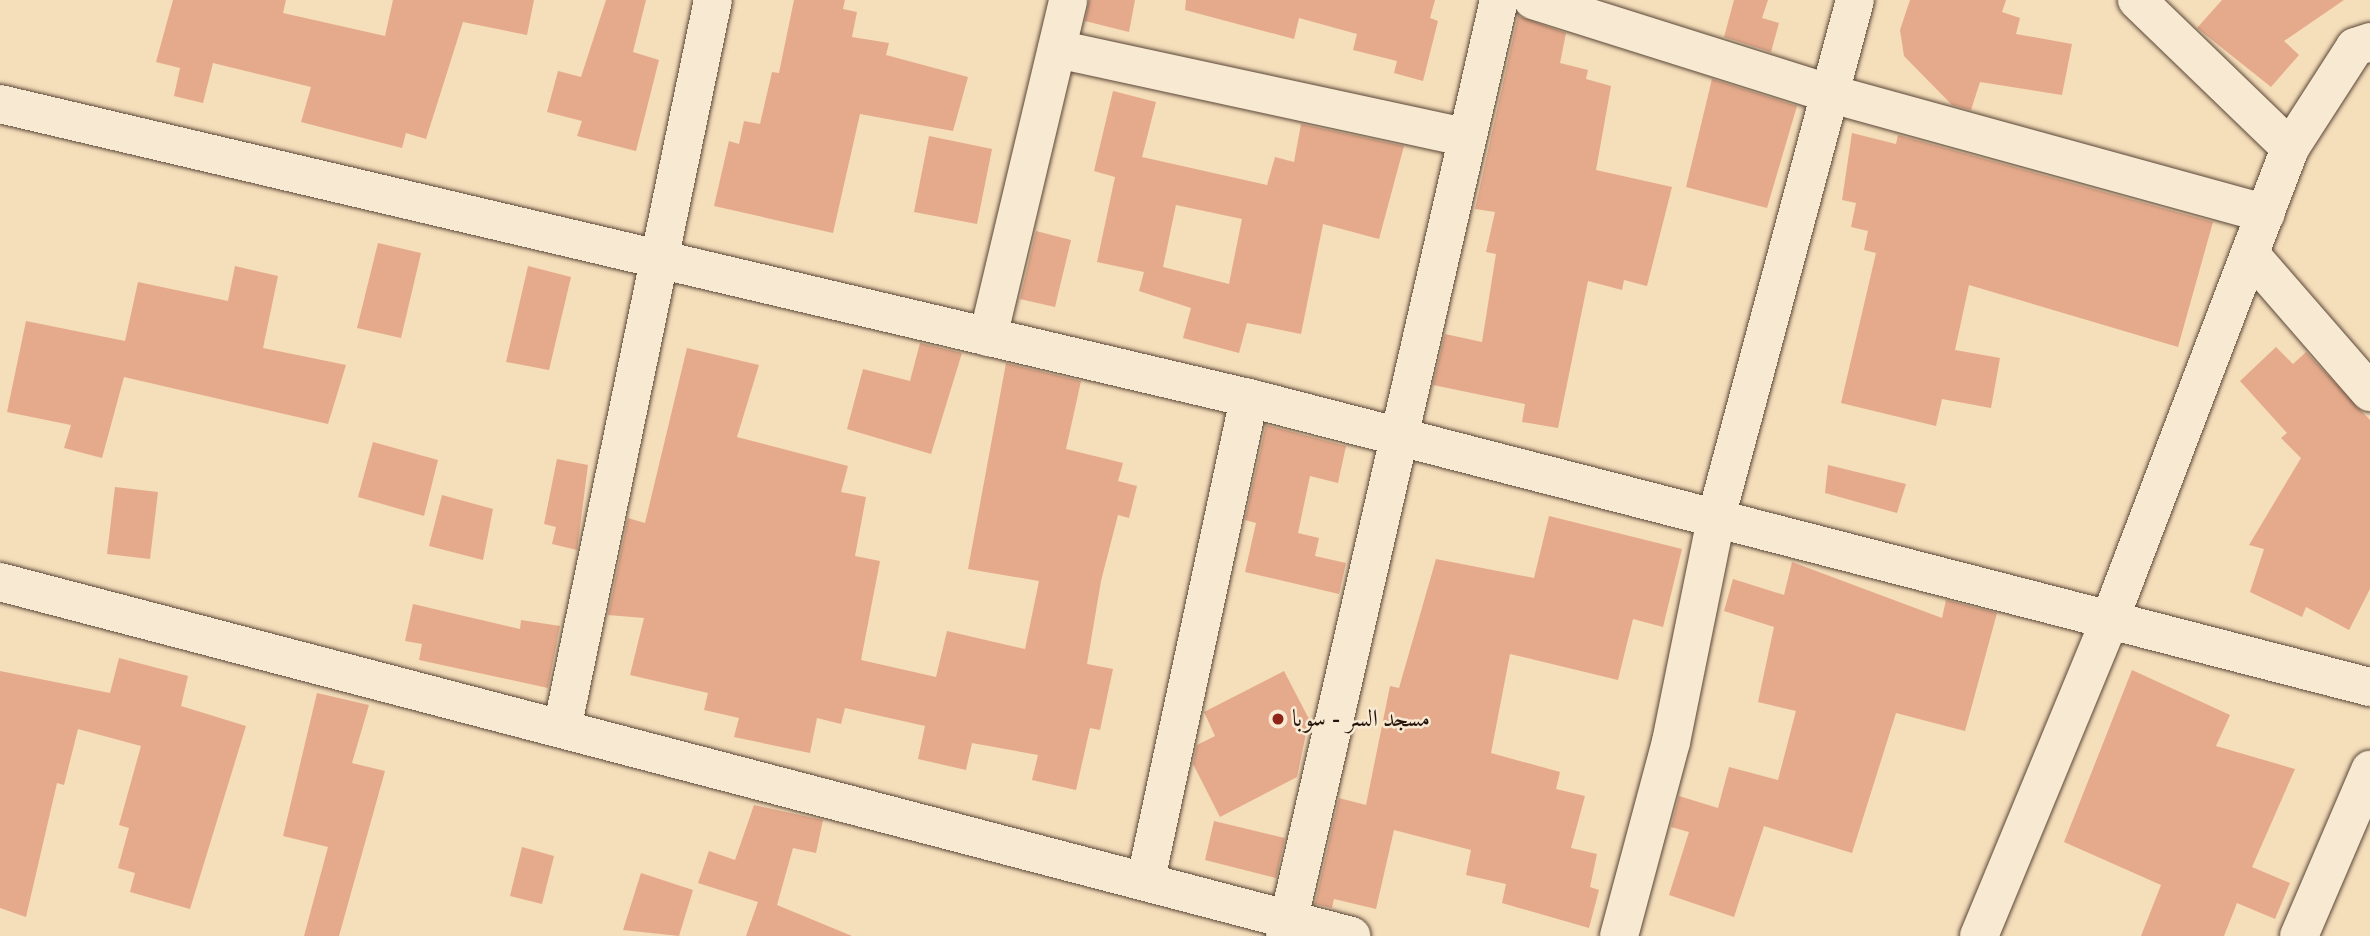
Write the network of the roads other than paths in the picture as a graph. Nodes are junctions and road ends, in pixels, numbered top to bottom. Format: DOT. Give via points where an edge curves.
graph roads {
  1 [pos="713,0"];
  2 [pos="1068,0"];
  3 [pos="1499,0"];
  4 [pos="1533,0"];
  5 [pos="1855,0"];
  6 [pos="2137,0"];
  7 [pos="2370,42"];
  8 [pos="1057,49"];
  9 [pos="1828,93"];
  10 [pos="0,104"];
  11 [pos="1465,137"];
  12 [pos="2290,148"];
  13 [pos="2266,214"];
  14 [pos="2250,254"];
  15 [pos="658,259"];
  16 [pos="988,337"];
  17 [pos="2370,391"];
  18 [pos="1249,398"];
  19 [pos="1403,437"];
  20 [pos="1717,514"];
  21 [pos="0,582"];
  22 [pos="2110,618"];
  23 [pos="2370,687"];
  24 [pos="562,729"];
  25 [pos="2370,770"];
  26 [pos="1146,879"];
  27 [pos="1288,928"];
  28 [pos="1351,936"];
  29 [pos="1619,936"];
  30 [pos="1979,936"];
  31 [pos="2299,936"];
  1 -- 15 [label="street"];
  2 -- 8 [label="street"];
  3 -- 11 [label="street"];
  4 -- 9 [label="street"];
  5 -- 9 [label="street"];
  6 -- 12 [label="street"];
  7 -- 12 [label="street" via="2355,47"];
  8 -- 11 [label="street"];
  8 -- 16 [label="street"];
  9 -- 13 [label="street"];
  9 -- 20 [label="street"];
  10 -- 15 [label="street"];
  11 -- 19 [label="street"];
  12 -- 13 [label="street"];
  13 -- 14 [label="street"];
  14 -- 17 [label="street"];
  14 -- 22 [label="street"];
  15 -- 16 [label="street"];
  15 -- 24 [label="street"];
  16 -- 18 [label="street"];
  18 -- 19 [label="street"];
  18 -- 26 [label="street"];
  19 -- 20 [label="street"];
  19 -- 27 [label="street"];
  20 -- 22 [label="street"];
  20 -- 29 [label="street" via="1676,717"];
  21 -- 24 [label="street"];
  22 -- 23 [label="street"];
  22 -- 30 [label="street"];
  24 -- 26 [label="street"];
  25 -- 31 [label="street"];
  26 -- 27 [label="street"];
  27 -- 28 [label="street"];
}
